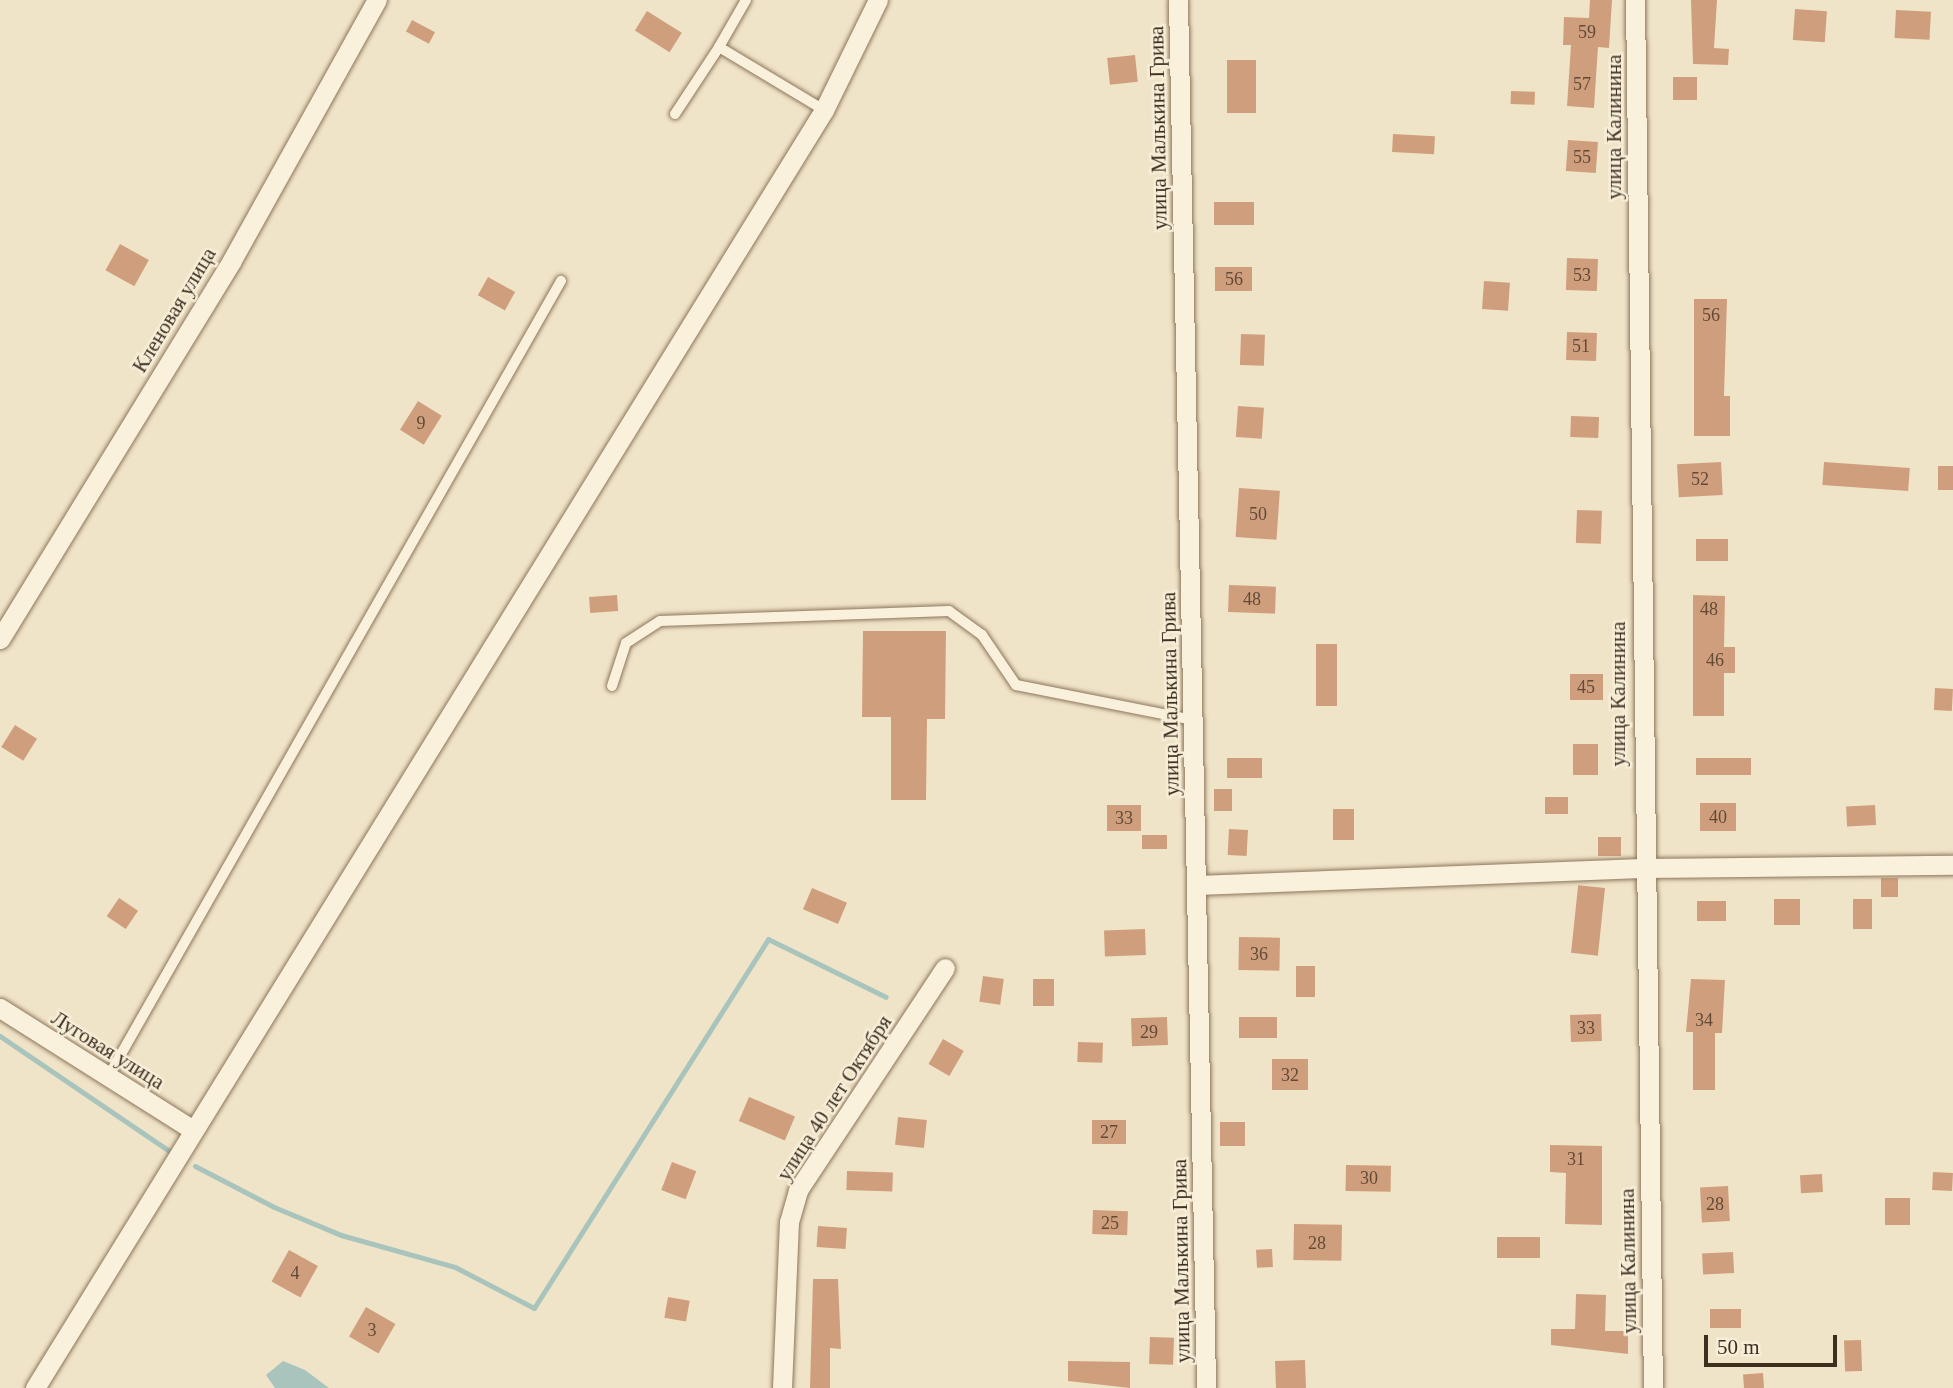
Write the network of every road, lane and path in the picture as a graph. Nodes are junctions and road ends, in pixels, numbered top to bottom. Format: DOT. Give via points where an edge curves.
graph roads {
  1 [pos="377,0"];
  2 [pos="746,0"];
  3 [pos="878,0"];
  4 [pos="1178,0"];
  5 [pos="1635,0"];
  6 [pos="719,47"];
  7 [pos="824,110"];
  8 [pos="675,114"];
  9 [pos="561,281"];
  10 [pos="0,639"];
  11 [pos="612,686"];
  12 [pos="1193,720"];
  13 [pos="1953,865"];
  14 [pos="1642,868"];
  15 [pos="1197,885"];
  16 [pos="945,968"];
  17 [pos="0,1008"];
  18 [pos="108,1077"];
  19 [pos="192,1130"];
  20 [pos="35,1388"];
  21 [pos="782,1388"];
  22 [pos="1206,1388"];
  23 [pos="1653,1388"];
  1 -- 10 [label="street, Кленовая улица" via="232,260"];
  2 -- 6 [label="lane"];
  3 -- 7 [label="street"];
  4 -- 12 [label="street, улица Малькина Грива"];
  5 -- 14 [label="street, улица Калинина"];
  6 -- 7 [label="lane"];
  6 -- 8 [label="lane"];
  7 -- 19 [label="street"];
  9 -- 18 [label="lane"];
  11 -- 12 [label="lane" via="626,643 660,621 949,611 982,635 1016,685"];
  12 -- 15 [label="street, улица Малькина Грива"];
  13 -- 14 [label="street"];
  14 -- 15 [label="street"];
  14 -- 23 [label="street, улица Калинина"];
  15 -- 22 [label="street, улица Малькина Грива"];
  16 -- 21 [label="street, улица 40 лет Октября" via="799,1190 789,1222"];
  17 -- 18 [label="street, Луговая улица"];
  18 -- 19 [label="street, Луговая улица"];
  19 -- 20 [label="street"];
}
